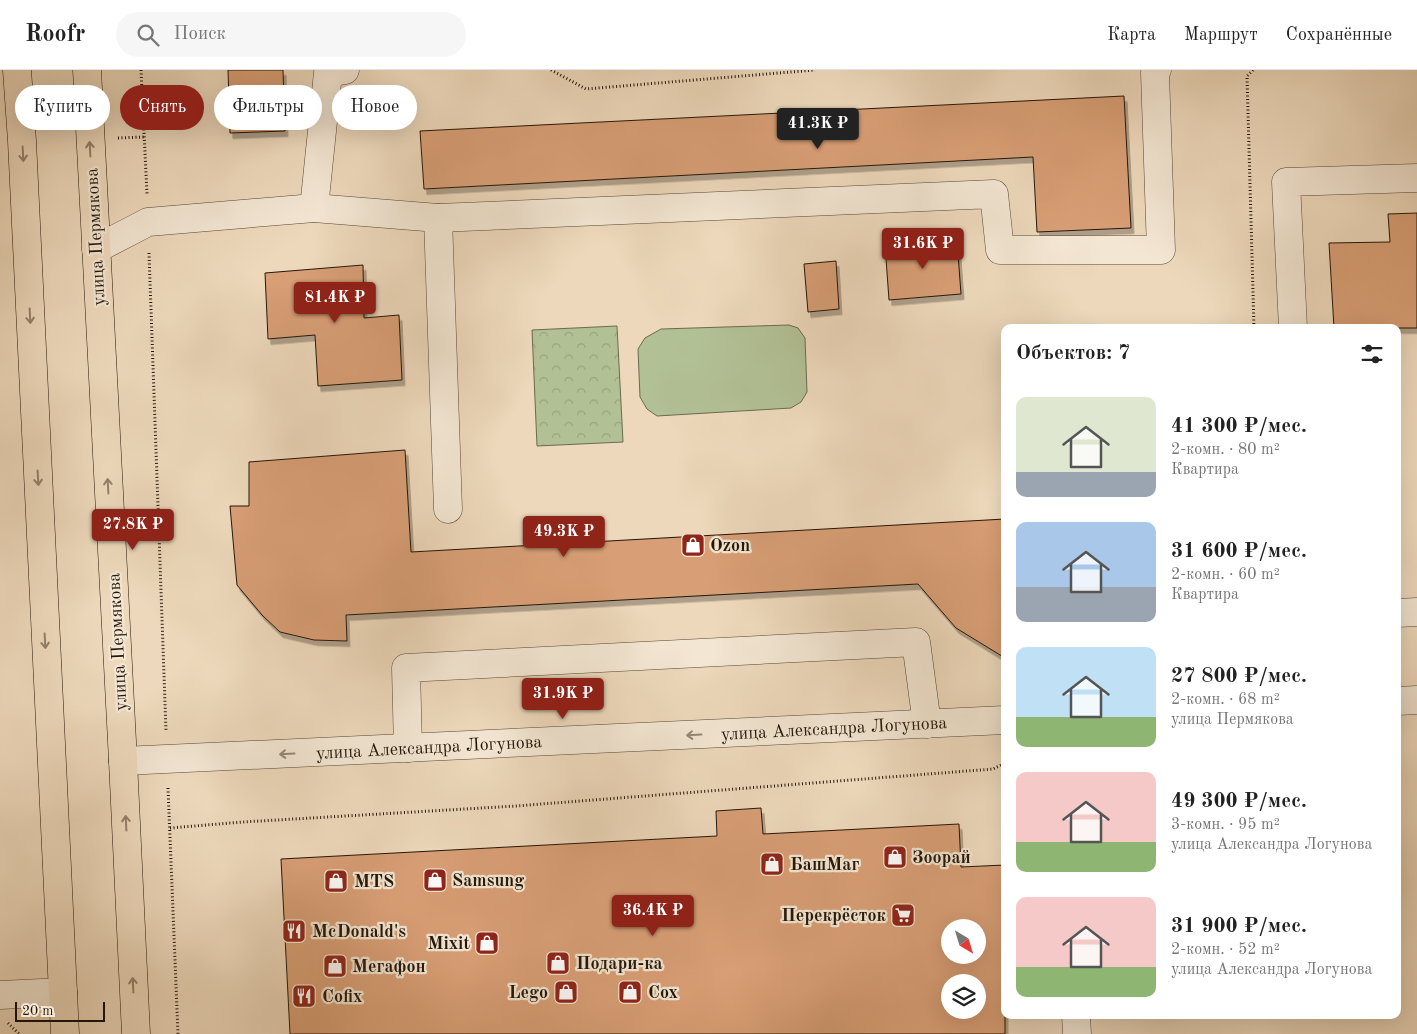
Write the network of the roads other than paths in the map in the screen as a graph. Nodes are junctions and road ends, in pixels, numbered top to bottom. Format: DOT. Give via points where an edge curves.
graph roads {
  1 [pos="17,70"];
  2 [pos="86,70"];
  3 [pos="334,71"];
  4 [pos="1153,71"];
  5 [pos="1417,178"];
  6 [pos="314,208"];
  7 [pos="438,218"];
  8 [pos="96,249"];
  9 [pos="1293,324"];
  10 [pos="448,509"];
  11 [pos="1417,612"];
  12 [pos="1401,614"];
  13 [pos="1417,700"];
  14 [pos="1401,701"];
  15 [pos="1001,720"];
  16 [pos="927,724"];
  17 [pos="408,748"];
  18 [pos="123,761"];
  19 [pos="63,992"];
  20 [pos="0,996"];
  21 [pos="1076,1019"];
  22 [pos="65,1034"];
  23 [pos="136,1034"];
  24 [pos="1077,1034"];
  1 -- 19 [label="main road, one-way"];
  8 -- 2 [label="main road, улица Пермякова, one-way"];
  3 -- 6 [label="street"];
  4 -- 7 [label="street" via="1161,250 1000,250 994,194"];
  5 -- 9 [label="street" via="1286,182"];
  6 -- 7 [label="street"];
  6 -- 8 [label="street" via="148,222"];
  7 -- 10 [label="street"];
  18 -- 8 [label="main road, улица Пермякова, one-way"];
  11 -- 12 [label="street"];
  13 -- 14 [label="street"];
  15 -- 16 [label="street, улица Александра Логунова"];
  16 -- 17 [label="street, улица Александра Логунова, one-way"];
  16 -- 17 [label="street" via="916,642 406,668"];
  17 -- 18 [label="street, улица Александра Логунова, one-way"];
  23 -- 18 [label="main road, улица Пермякова, one-way"];
  19 -- 20 [label="street"];
  19 -- 22 [label="main road"];
  21 -- 24 [label="street"];
}
